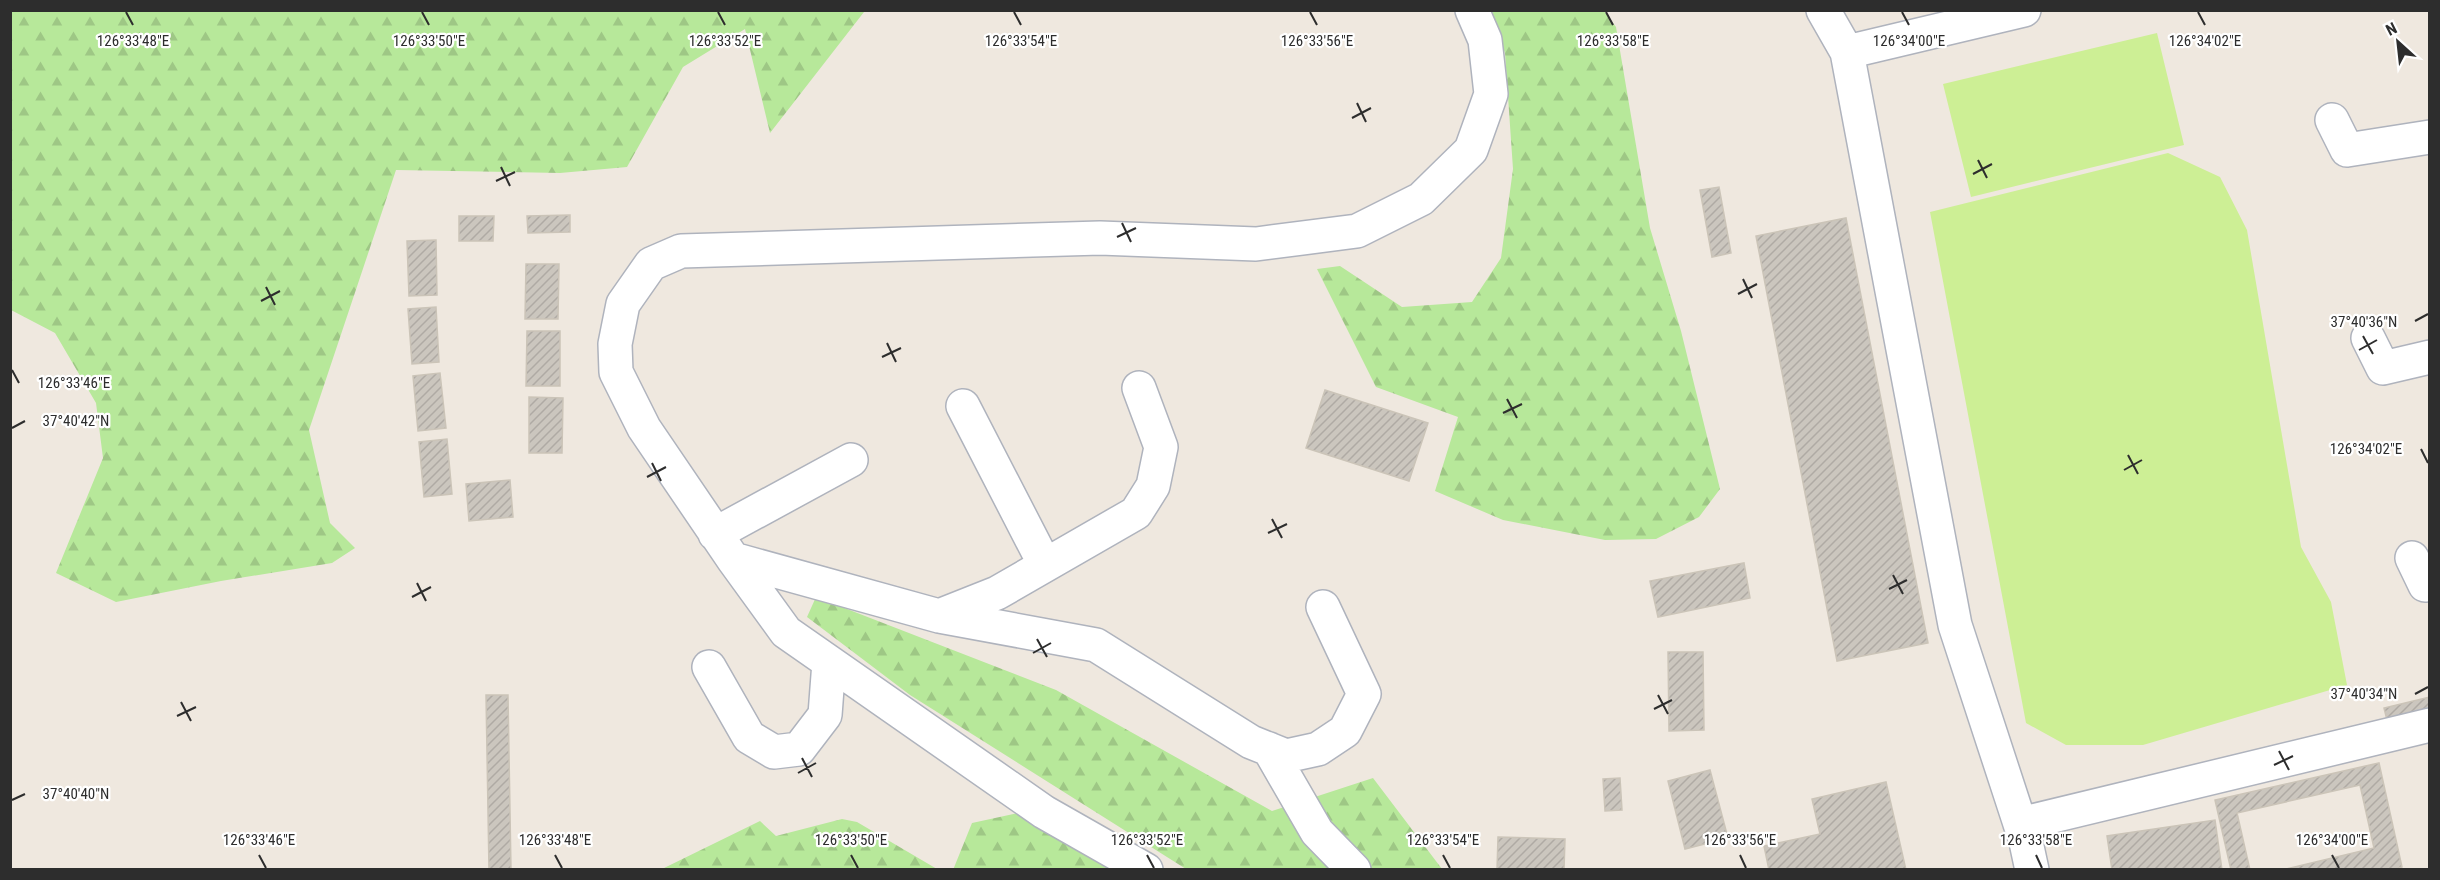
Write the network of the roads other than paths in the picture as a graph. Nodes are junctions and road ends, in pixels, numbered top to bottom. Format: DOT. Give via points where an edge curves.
graph roads {
  1 [pos="1472,10"];
  2 [pos="1824,10"];
  3 [pos="2024,10"];
  4 [pos="1847,52"];
  5 [pos="2332,120"];
  6 [pos="2430,137"];
  7 [pos="2368,338"];
  8 [pos="2430,357"];
  9 [pos="1139,388"];
  10 [pos="963,406"];
  11 [pos="851,460"];
  12 [pos="724,546"];
  13 [pos="1045,565"];
  14 [pos="1323,607"];
  15 [pos="939,616"];
  16 [pos="829,662"];
  17 [pos="709,667"];
  18 [pos="2430,725"];
  19 [pos="1269,749"];
  20 [pos="2020,824"];
  21 [pos="1146,870"];
  22 [pos="1354,870"];
  23 [pos="2032,870"];
  1 -- 12 [label="lane" via="1485,40 1491,94 1471,150 1421,199 1357,231 1256,244 1100,238 681,251 651,264 623,304 615,344 616,372 644,428"];
  2 -- 4 [label="lane"];
  3 -- 4 [label="lane"];
  4 -- 20 [label="lane" via="1955,625"];
  5 -- 6 [label="lane" via="2347,150"];
  7 -- 8 [label="lane" via="2383,368"];
  9 -- 13 [label="lane" via="1161,447 1153,486 1136,513"];
  10 -- 13 [label="lane"];
  11 -- 12 [label="lane"];
  12 -- 15 [label="lane"];
  12 -- 16 [label="lane" via="786,632"];
  13 -- 15 [label="lane" via="997,593"];
  14 -- 19 [label="lane" via="1364,694 1345,730 1318,750 1286,756"];
  15 -- 19 [label="lane" via="1096,645 1251,742"];
  16 -- 17 [label="lane" via="825,715 799,749 774,752 749,737"];
  16 -- 21 [label="lane" via="1044,812"];
  18 -- 20 [label="lane"];
  19 -- 22 [label="lane" via="1317,832"];
  20 -- 23 [label="lane"];
}
